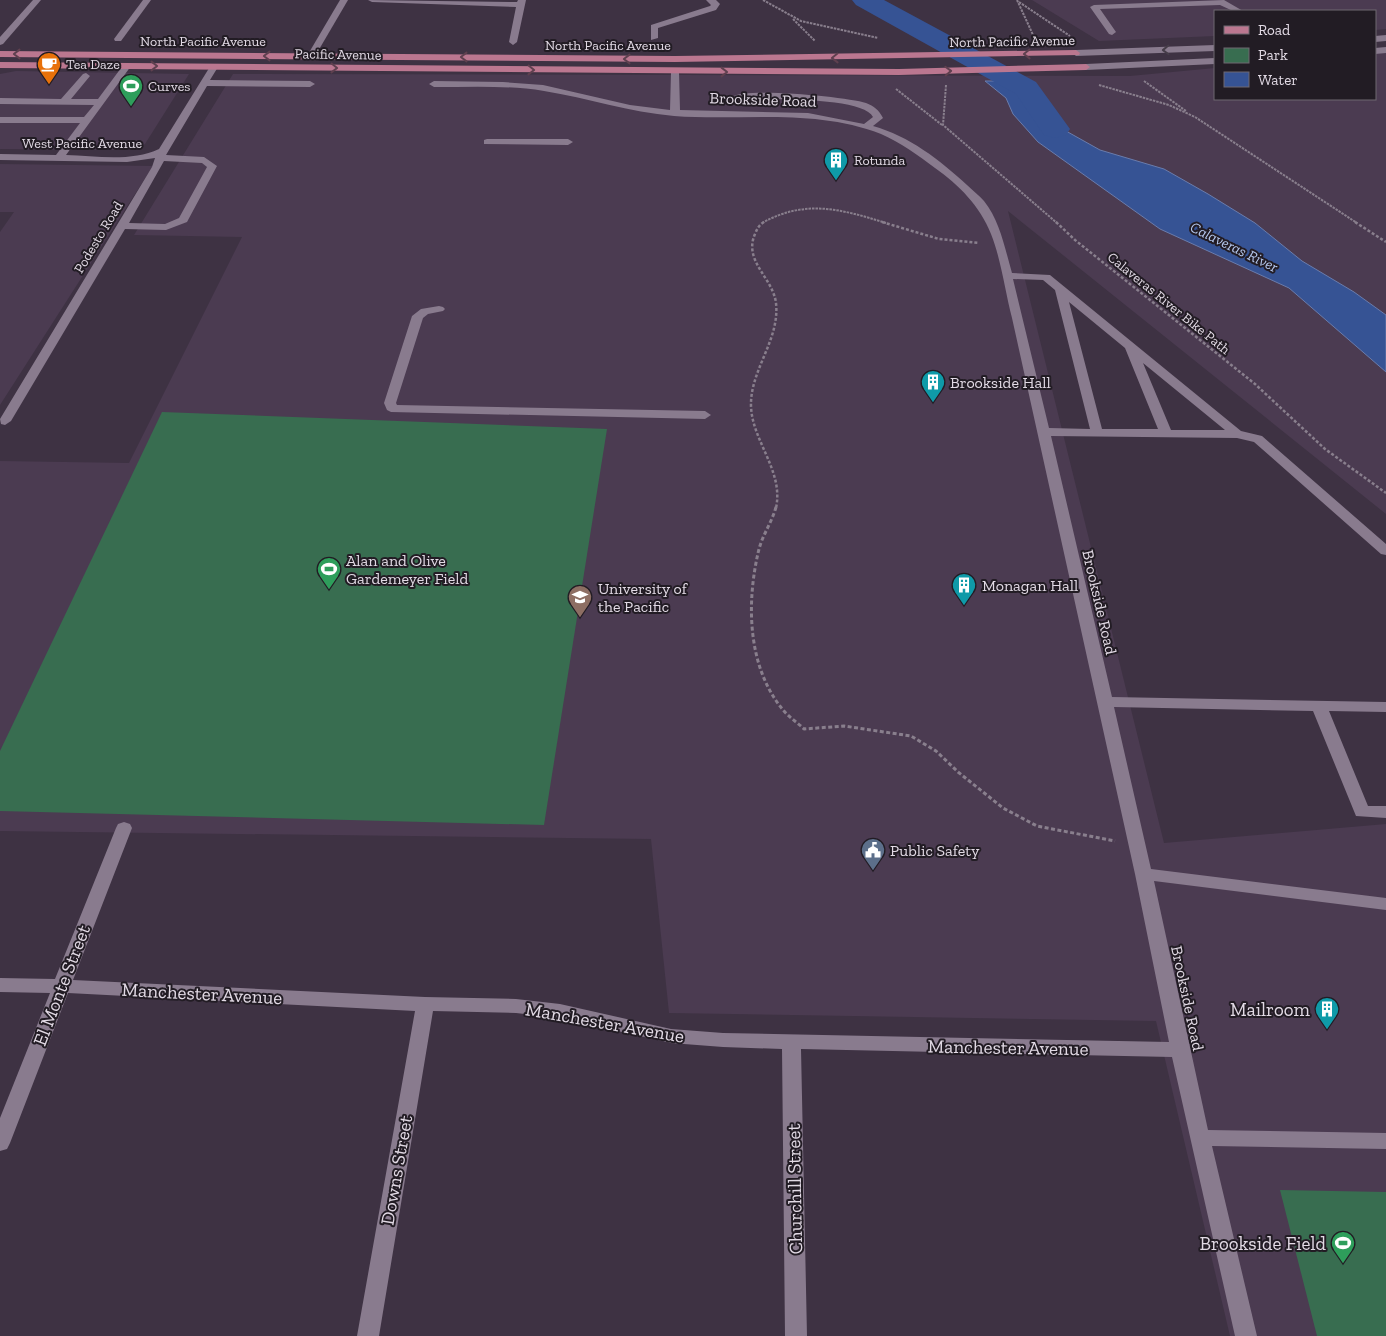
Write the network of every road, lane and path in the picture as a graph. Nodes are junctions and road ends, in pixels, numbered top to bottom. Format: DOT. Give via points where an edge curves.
graph roads {
  1 [pos="37,0"];
  2 [pos="147,0"];
  3 [pos="344,0"];
  4 [pos="372,0"];
  5 [pos="710,0"];
  6 [pos="763,0"];
  7 [pos="1125,0"];
  8 [pos="1018,1"];
  9 [pos="1220,1"];
  10 [pos="521,2"];
  11 [pos="1135,6"];
  12 [pos="1238,10"];
  13 [pos="791,17"];
  14 [pos="1112,32"];
  15 [pos="654,38"];
  16 [pos="118,39"];
  17 [pos="884,39"];
  18 [pos="1,40"];
  19 [pos="1035,40"];
  20 [pos="513,42"];
  21 [pos="1214,48"];
  22 [pos="1076,53"];
  23 [pos="1096,53"];
  24 [pos="0,54"];
  25 [pos="311,56"];
  26 [pos="819,58"];
  27 [pos="785,59"];
  28 [pos="1214,61"];
  29 [pos="0,65"];
  30 [pos="127,66"];
  31 [pos="1122,66"];
  32 [pos="214,67"];
  33 [pos="1086,67"];
  34 [pos="675,72"];
  35 [pos="874,72"];
  36 [pos="86,76"];
  37 [pos="944,80"];
  38 [pos="204,83"];
  39 [pos="310,84"];
  40 [pos="434,84"];
  41 [pos="1098,84"];
  42 [pos="736,97"];
  43 [pos="0,101"];
  44 [pos="64,101"];
  45 [pos="100,102"];
  46 [pos="675,113"];
  47 [pos="1194,117"];
  48 [pos="0,120"];
  49 [pos="87,120"];
  50 [pos="943,125"];
  51 [pos="866,127"];
  52 [pos="487,142"];
  53 [pos="568,142"];
  54 [pos="162,155"];
  55 [pos="0,157"];
  56 [pos="59,158"];
  57 [pos="122,226"];
  58 [pos="1386,242"];
  59 [pos="998,243"];
  60 [pos="1008,276"];
  61 [pos="1060,289"];
  62 [pos="439,309"];
  63 [pos="1130,346"];
  64 [pos="705,415"];
  65 [pos="5,421"];
  66 [pos="1044,432"];
  67 [pos="1097,433"];
  68 [pos="1166,433"];
  69 [pos="1237,434"];
  70 [pos="1386,493"];
  71 [pos="1386,551"];
  72 [pos="1105,702"];
  73 [pos="1319,706"];
  74 [pos="1386,707"];
  75 [pos="1386,812"];
  76 [pos="124,828"];
  77 [pos="1138,845"];
  78 [pos="1144,874"];
  79 [pos="1386,904"];
  80 [pos="0,985"];
  81 [pos="62,986"];
  82 [pos="425,1004"];
  83 [pos="791,1043"];
  84 [pos="1180,1050"];
  85 [pos="1201,1138"];
  86 [pos="1386,1141"];
  87 [pos="0,1143"];
  88 [pos="368,1336"];
  89 [pos="796,1336"];
  90 [pos="1246,1336"];
  1 -- 18 [label="street"];
  2 -- 16 [label="street"];
  3 -- 25 [label="street"];
  4 -- 10 [label="street"];
  5 -- 15 [label="street" via="716,4 713,8 654,27"];
  6 -- 13 [label="path"];
  7 -- 11 [label="street"];
  8 -- 19 [label="path"];
  8 -- 23 [label="path"];
  9 -- 11 [label="street"];
  9 -- 12 [label="street"];
  10 -- 20 [label="street"];
  11 -- 14 [label="street" via="1094,7"];
  13 -- 17 [label="path"];
  13 -- 26 [label="path" via="817,44"];
  21 -- 23 [label="street, North Pacific Avenue, one-way"];
  22 -- 23 [label="street, North Pacific Avenue"];
  22 -- 26 [label="main road, North Pacific Avenue, one-way"];
  25 -- 24 [label="main road, North Pacific Avenue, one-way"];
  27 -- 25 [label="main road, North Pacific Avenue, one-way"];
  25 -- 32 [label="main road" via="288,64"];
  26 -- 27 [label="main road, North Pacific Avenue"];
  27 -- 34 [label="main road" via="705,64"];
  28 -- 31 [label="street, North Pacific Avenue"];
  29 -- 30 [label="main road, Pacific Avenue"];
  30 -- 32 [label="main road, Pacific Avenue, one-way"];
  30 -- 45 [label="street"];
  31 -- 33 [label="street, North Pacific Avenue"];
  31 -- 47 [label="path"];
  32 -- 34 [label="main road, Pacific Avenue, one-way"];
  32 -- 38 [label="street, Podesto Road"];
  35 -- 33 [label="main road, North Pacific Avenue, one-way"];
  34 -- 35 [label="main road, North Pacific Avenue, one-way"];
  34 -- 46 [label="street"];
  35 -- 50 [label="path, Calaveras River Bike Path"];
  36 -- 44 [label="street"];
  37 -- 50 [label="path" via="947,93"];
  38 -- 39 [label="street"];
  38 -- 54 [label="street, Podesto Road"];
  40 -- 46 [label="street, Brookside Road" via="543,88 630,108"];
  41 -- 47 [label="path" via="1169,105"];
  42 -- 51 [label="street" via="776,96 858,104 874,111 878,118"];
  43 -- 44 [label="street"];
  44 -- 45 [label="street"];
  45 -- 49 [label="street"];
  46 -- 51 [label="street, Brookside Road" via="792,115"];
  47 -- 58 [label="path"];
  48 -- 49 [label="street"];
  49 -- 56 [label="street"];
  50 -- 70 [label="path, Calaveras River Bike Path" via="1075,240 1255,384 1325,449"];
  51 -- 59 [label="street, Brookside Road" via="897,138 947,172 980,203"];
  52 -- 53 [label="street"];
  54 -- 56 [label="street, West Pacific Avenue"];
  54 -- 57 [label="street, Podesto Road"];
  54 -- 57 [label="street, West Pacific Avenue" via="204,160 212,166 183,220 166,227"];
  55 -- 56 [label="street, West Pacific Avenue"];
  57 -- 65 [label="street, Podesto Road"];
  59 -- 60 [label="street, Brookside Road"];
  59 -- 77 [label="path" via="944,240 850,212 824,209 799,209 778,215 761,223 753,236 750,251 774,292 776,314 774,330 760,362 751,406 759,439 775,478 777,499 773,519 759,547 750,593 752,629 760,666 785,712 804,729 844,726 911,736 936,751 1003,808 1036,826"];
  60 -- 61 [label="street" via="1046,277"];
  60 -- 66 [label="street, Brookside Road"];
  61 -- 63 [label="street"];
  61 -- 67 [label="street"];
  62 -- 64 [label="street" via="425,310 418,316 390,403 395,409"];
  63 -- 68 [label="street"];
  63 -- 69 [label="street"];
  66 -- 67 [label="street"];
  66 -- 72 [label="street, Brookside Road"];
  67 -- 68 [label="street"];
  68 -- 69 [label="street"];
  69 -- 71 [label="street" via="1258,439"];
  72 -- 73 [label="street"];
  72 -- 77 [label="street, Brookside Road"];
  73 -- 74 [label="street"];
  73 -- 75 [label="street" via="1362,812"];
  76 -- 81 [label="street, El Monte Street"];
  77 -- 78 [label="street, Brookside Road"];
  78 -- 79 [label="street"];
  78 -- 84 [label="street, Brookside Road"];
  80 -- 81 [label="street, Manchester Avenue"];
  81 -- 82 [label="street, Manchester Avenue"];
  81 -- 87 [label="street, El Monte Street"];
  82 -- 83 [label="street, Manchester Avenue" via="516,1006 560,1011 671,1036"];
  82 -- 88 [label="street, Downs Street"];
  83 -- 84 [label="street, Manchester Avenue"];
  83 -- 89 [label="street, Churchill Street"];
  84 -- 85 [label="street, Brookside Road"];
  85 -- 86 [label="street"];
  85 -- 90 [label="street, Brookside Road"];
}
